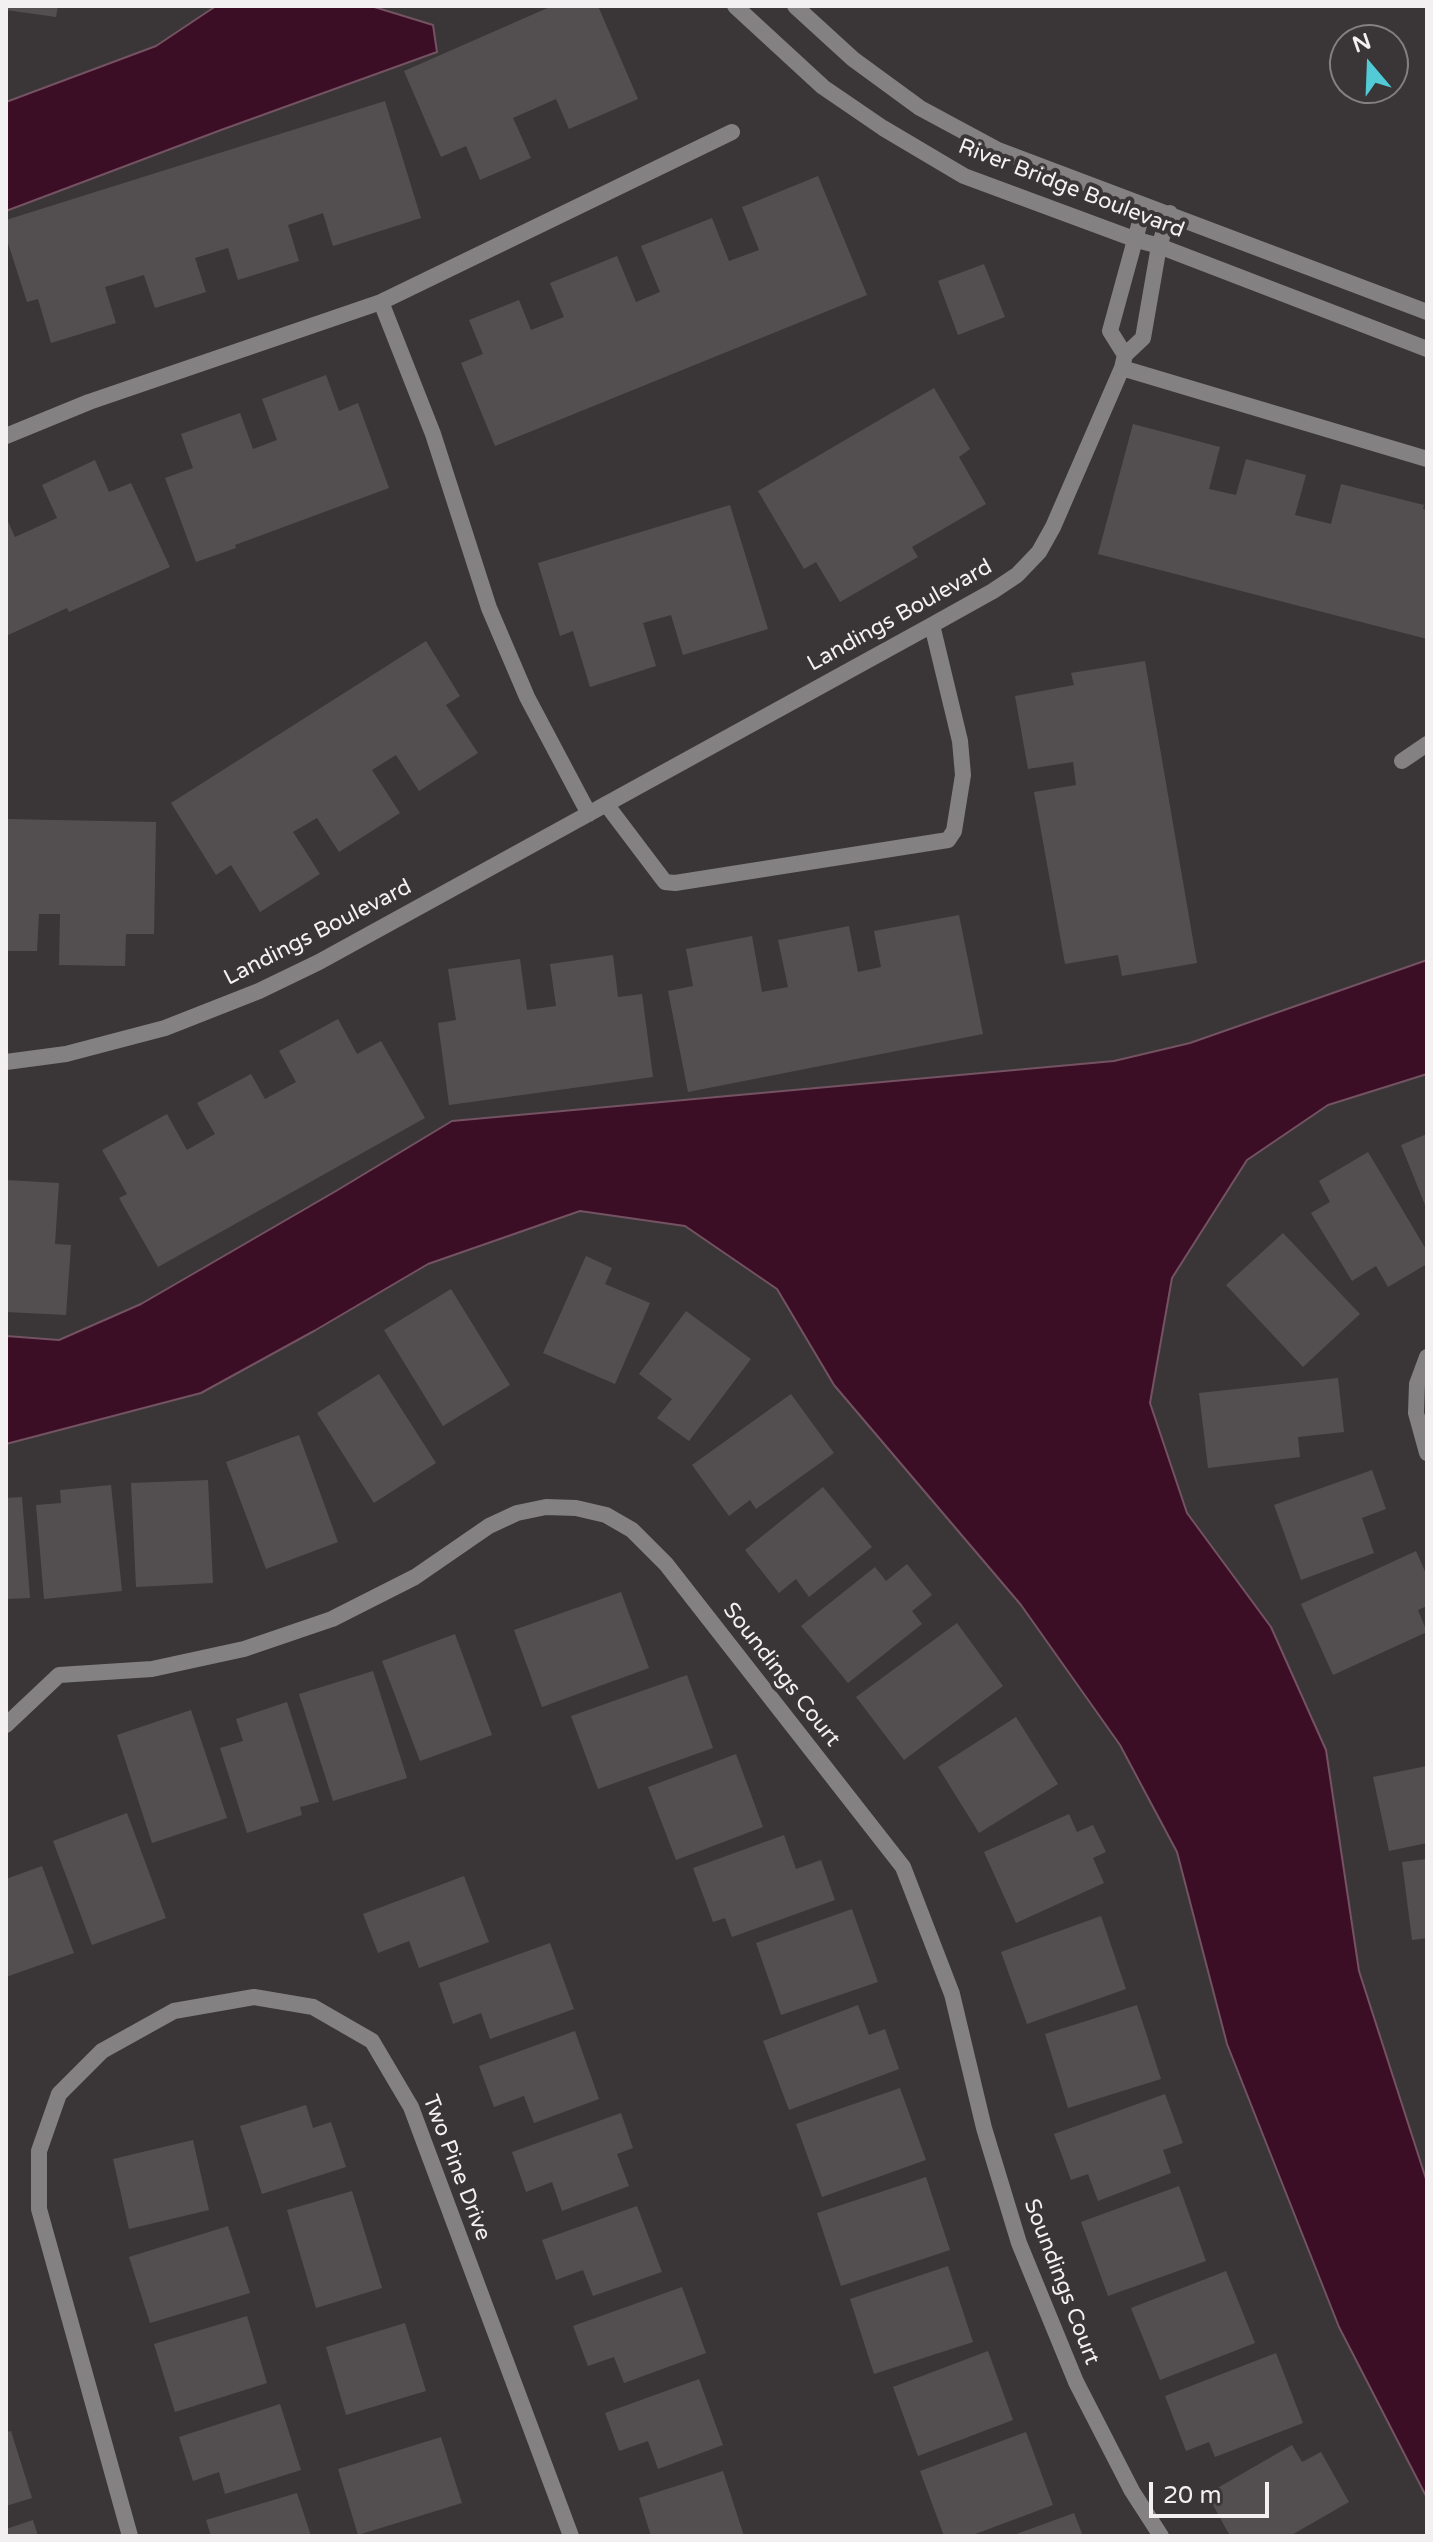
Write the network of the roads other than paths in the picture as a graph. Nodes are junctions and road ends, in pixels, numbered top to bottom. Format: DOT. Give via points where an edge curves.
graph roads {
  1 [pos="735,6"];
  2 [pos="795,6"];
  3 [pos="732,132"];
  4 [pos="1144,207"];
  5 [pos="1170,213"];
  6 [pos="1134,239"];
  7 [pos="1159,246"];
  8 [pos="381,302"];
  9 [pos="1427,312"];
  10 [pos="1427,349"];
  11 [pos="1123,362"];
  12 [pos="6,436"];
  13 [pos="1427,459"];
  14 [pos="932,625"];
  15 [pos="1427,744"];
  16 [pos="1402,761"];
  17 [pos="606,804"];
  18 [pos="589,814"];
  19 [pos="6,1062"];
  20 [pos="1427,1357"];
  21 [pos="1427,1453"];
  22 [pos="6,1725"];
  23 [pos="130,2536"];
  24 [pos="571,2536"];
  25 [pos="1161,2536"];
  1 -- 6 [label="street, River Bridge Boulevard" via="823,87 964,176"];
  2 -- 4 [label="street, River Bridge Boulevard" via="853,59 920,108 998,150"];
  3 -- 8 [label="street"];
  4 -- 5 [label="street, River Bridge Boulevard"];
  4 -- 6 [label="street"];
  5 -- 7 [label="street, Landings Boulevard"];
  5 -- 9 [label="street, River Bridge Boulevard"];
  6 -- 7 [label="street, River Bridge Boulevard"];
  6 -- 11 [label="street" via="1110,331"];
  7 -- 10 [label="street, River Bridge Boulevard"];
  7 -- 11 [label="street, Landings Boulevard" via="1143,338"];
  8 -- 12 [label="street" via="89,402"];
  8 -- 18 [label="street" via="433,434 489,608 527,697"];
  11 -- 13 [label="street"];
  11 -- 14 [label="street, Landings Boulevard" via="1039,552 1017,575"];
  14 -- 17 [label="street, Landings Boulevard"];
  14 -- 17 [label="street" via="963,775 948,840 665,882"];
  15 -- 16 [label="street"];
  17 -- 18 [label="street, Landings Boulevard"];
  18 -- 19 [label="street, Landings Boulevard" via="259,991 165,1028 66,1054"];
  20 -- 21 [label="street" via="1417,1384 1416,1413"];
  22 -- 25 [label="street, Soundings Court" via="59,1675 152,1669 244,1649 332,1619 415,1577 517,1513 576,1508 606,1515 632,1530 666,1564 903,1867 952,1994 1019,2243 1076,2382"];
  23 -- 24 [label="street, Two Pine Drive" via="39,2209 39,2151 59,2094 102,2051 174,2011 254,1997 313,2007 372,2041 411,2107"];
}
